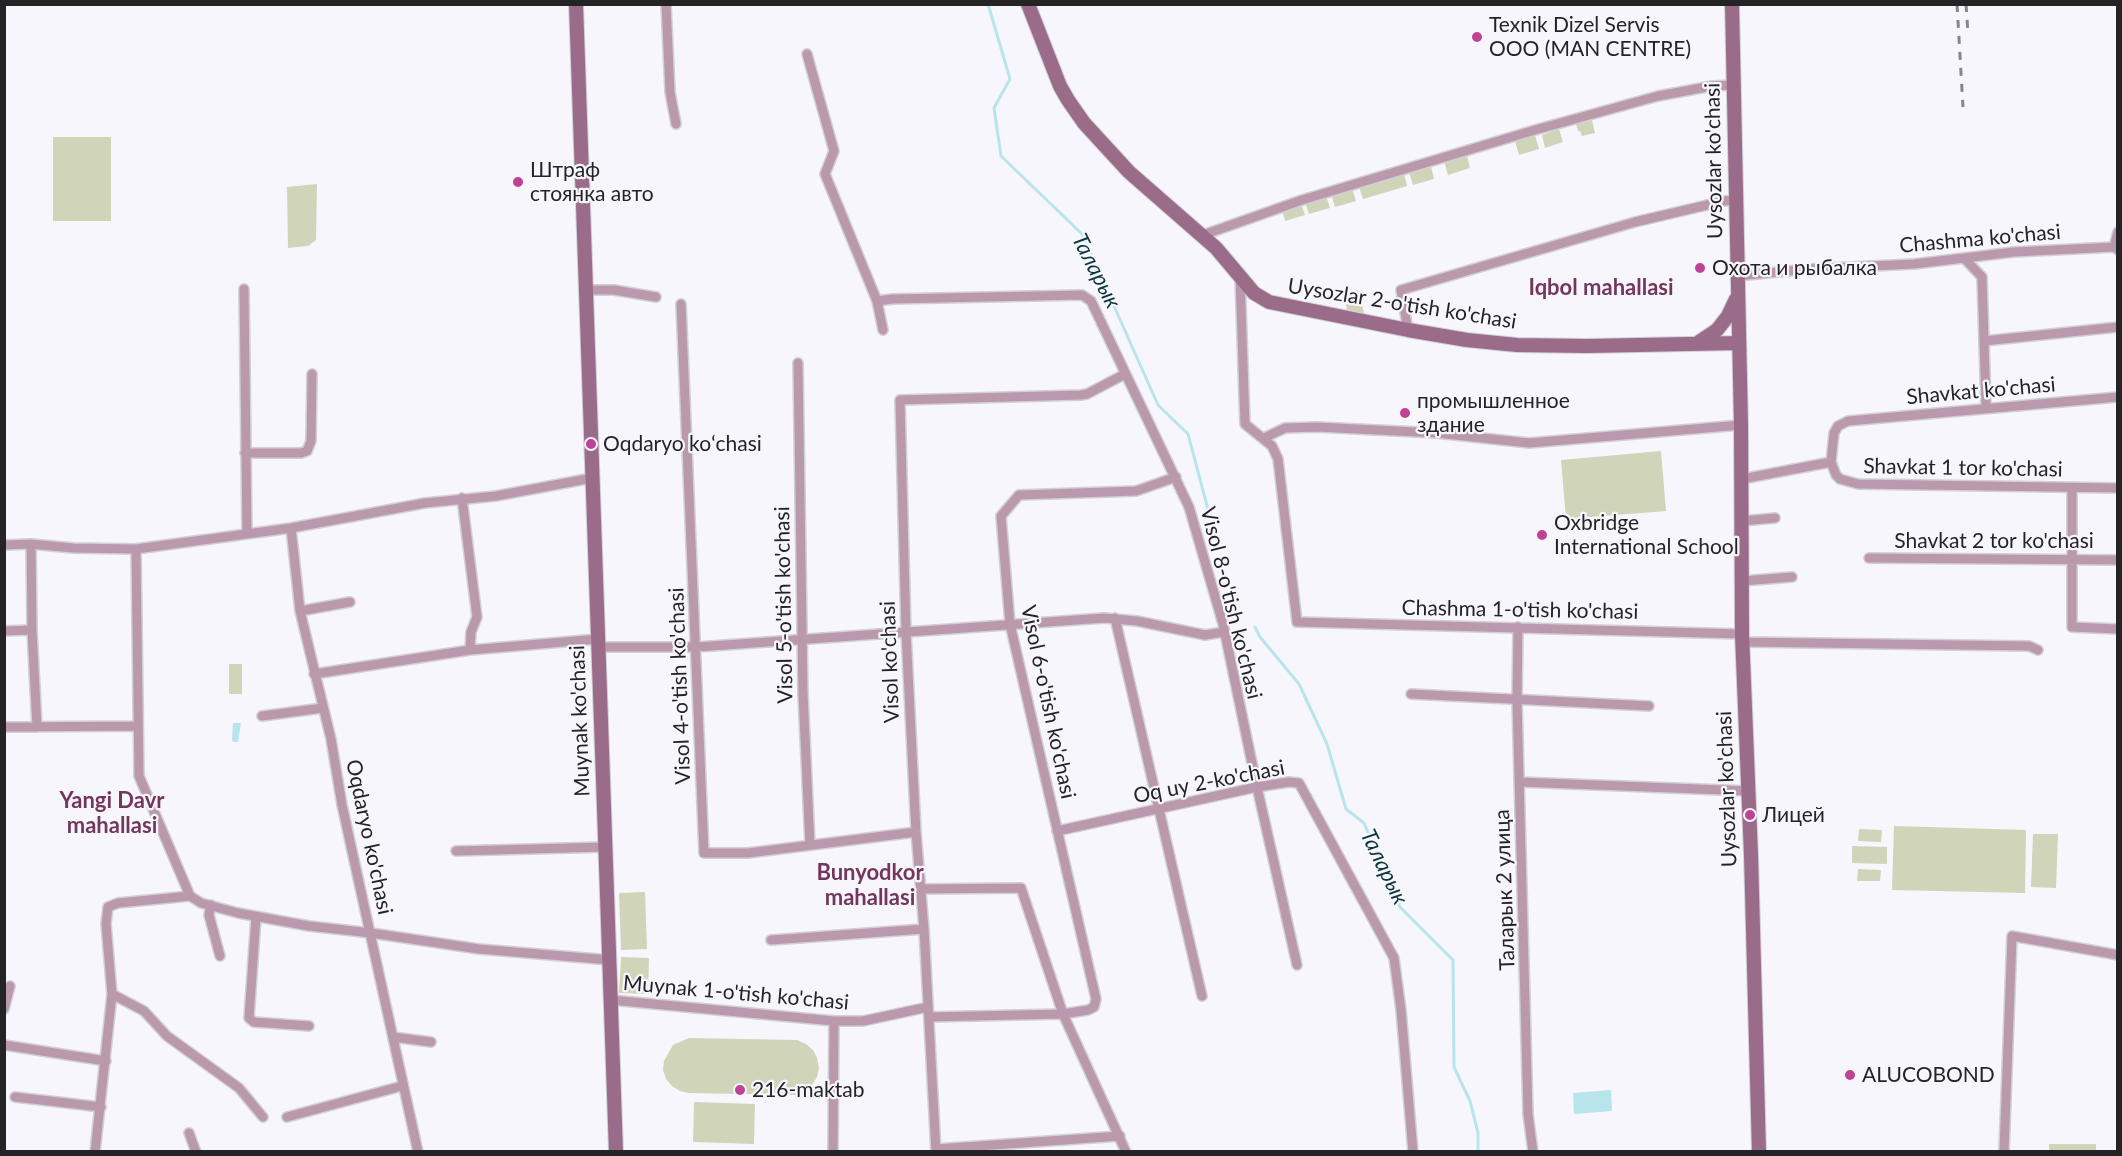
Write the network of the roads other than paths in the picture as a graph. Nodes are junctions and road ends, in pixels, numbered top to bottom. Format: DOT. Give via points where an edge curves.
graph roads {
  1 [pos="576,4"];
  2 [pos="666,4"];
  3 [pos="1028,4"];
  4 [pos="1732,4"];
  5 [pos="807,54"];
  6 [pos="1734,85"];
  7 [pos="676,124"];
  8 [pos="1736,200"];
  9 [pos="2118,232"];
  10 [pos="1203,235"];
  11 [pos="2116,248"];
  12 [pos="1964,258"];
  13 [pos="1737,276"];
  14 [pos="1240,277"];
  15 [pos="244,289"];
  16 [pos="585,290"];
  17 [pos="1738,291"];
  18 [pos="656,297"];
  19 [pos="877,301"];
  20 [pos="681,304"];
  21 [pos="2118,327"];
  22 [pos="883,330"];
  23 [pos="1408,330"];
  24 [pos="1984,341"];
  25 [pos="1739,343"];
  26 [pos="1695,344"];
  27 [pos="798,363"];
  28 [pos="1125,374"];
  29 [pos="312,375"];
  30 [pos="2118,397"];
  31 [pos="1986,408"];
  32 [pos="1741,425"];
  33 [pos="1264,438"];
  34 [pos="245,453"];
  35 [pos="1832,462"];
  36 [pos="1176,477"];
  37 [pos="592,478"];
  38 [pos="1742,479"];
  39 [pos="2072,488"];
  40 [pos="2118,488"];
  41 [pos="462,498"];
  42 [pos="1775,518"];
  43 [pos="1742,520"];
  44 [pos="291,528"];
  45 [pos="246,534"];
  46 [pos="31,544"];
  47 [pos="4,545"];
  48 [pos="136,549"];
  49 [pos="1869,558"];
  50 [pos="2072,560"];
  51 [pos="2118,560"];
  52 [pos="1792,577"];
  53 [pos="1742,581"];
  54 [pos="350,602"];
  55 [pos="300,611"];
  56 [pos="1115,618"];
  57 [pos="1010,624"];
  58 [pos="1518,627"];
  59 [pos="2118,629"];
  60 [pos="32,630"];
  61 [pos="4,631"];
  62 [pos="906,632"];
  63 [pos="1224,632"];
  64 [pos="1743,638"];
  65 [pos="803,640"];
  66 [pos="598,643"];
  67 [pos="697,646"];
  68 [pos="470,650"];
  69 [pos="2038,650"];
  70 [pos="314,674"];
  71 [pos="1412,694"];
  72 [pos="1517,701"];
  73 [pos="1649,706"];
  74 [pos="323,708"];
  75 [pos="262,716"];
  76 [pos="137,726"];
  77 [pos="37,727"];
  78 [pos="4,728"];
  79 [pos="1519,782"];
  80 [pos="1257,788"];
  81 [pos="1749,790"];
  82 [pos="1159,809"];
  83 [pos="1057,831"];
  84 [pos="916,832"];
  85 [pos="810,845"];
  86 [pos="605,847"];
  87 [pos="456,851"];
  88 [pos="920,889"];
  89 [pos="190,896"];
  90 [pos="211,905"];
  91 [pos="256,917"];
  92 [pos="924,929"];
  93 [pos="370,933"];
  94 [pos="771,940"];
  95 [pos="2118,955"];
  96 [pos="220,956"];
  97 [pos="610,960"];
  98 [pos="1297,965"];
  99 [pos="10,986"];
  100 [pos="112,994"];
  101 [pos="1202,996"];
  102 [pos="611,1000"];
  103 [pos="1095,1007"];
  104 [pos="4,1008"];
  105 [pos="929,1012"];
  106 [pos="1063,1014"];
  107 [pos="834,1021"];
  108 [pos="309,1026"];
  109 [pos="393,1037"];
  110 [pos="431,1042"];
  111 [pos="4,1045"];
  112 [pos="106,1060"];
  113 [pos="402,1086"];
  114 [pos="15,1097"];
  115 [pos="101,1107"];
  116 [pos="263,1117"];
  117 [pos="287,1117"];
  118 [pos="189,1133"];
  119 [pos="1120,1136"];
  120 [pos="936,1150"];
  121 [pos="95,1152"];
  122 [pos="196,1152"];
  123 [pos="418,1152"];
  124 [pos="616,1152"];
  125 [pos="833,1152"];
  126 [pos="1126,1152"];
  127 [pos="1413,1152"];
  128 [pos="1533,1152"];
  129 [pos="1759,1152"];
  130 [pos="2004,1152"];
  1 -- 16 [label="street, Muynak ko'chasi"];
  2 -- 7 [label="street" via="670,92"];
  3 -- 10 [label="street, Uysozlar 2-o'tish ko'chasi" via="1075,112 1129,172"];
  4 -- 6 [label="street, Uysozlar ko'chasi"];
  5 -- 19 [label="street" via="834,152 825,174"];
  6 -- 8 [label="street, Uysozlar ko'chasi"];
  6 -- 10 [label="street" via="1659,96 1535,130 1292,203"];
  8 -- 13 [label="street, Uysozlar ko'chasi"];
  8 -- 23 [label="street" via="1635,222 1401,290"];
  9 -- 11 [label="street"];
  10 -- 14 [label="street, Uysozlar 2-o'tish ko'chasi"];
  11 -- 12 [label="street, Chashma ko'chasi"];
  12 -- 13 [label="street, Chashma ko'chasi"];
  12 -- 24 [label="street" via="1982,277"];
  13 -- 17 [label="street, Uysozlar ko'chasi"];
  14 -- 23 [label="street, Uysozlar 2-o'tish ko'chasi" via="1254,293 1276,305"];
  14 -- 33 [label="street" via="1245,424"];
  15 -- 34 [label="street"];
  16 -- 18 [label="street"];
  16 -- 37 [label="street, Muynak ko'chasi"];
  17 -- 25 [label="street, Uysozlar ko'chasi"];
  17 -- 26 [label="street" via="1723,323"];
  19 -- 22 [label="street"];
  19 -- 28 [label="street, Visol 8-o'tish ko'chasi" via="1082,295 1091,301"];
  20 -- 67 [label="street, Visol 4-o'tish ko'chasi"];
  21 -- 24 [label="street"];
  23 -- 26 [label="street, Uysozlar 2-o'tish ko'chasi" via="1550,347"];
  24 -- 31 [label="street"];
  25 -- 26 [label="street, Uysozlar 2-o'tish ko'chasi"];
  25 -- 32 [label="street, Uysozlar ko'chasi"];
  27 -- 65 [label="street, Visol 5-o'tish ko'chasi"];
  28 -- 36 [label="street, Visol 8-o'tish ko'chasi"];
  28 -- 62 [label="street, Visol ko'chasi" via="1081,395 900,400"];
  29 -- 34 [label="street" via="310,447 301,453"];
  30 -- 31 [label="street, Shavkat ko'chasi"];
  31 -- 35 [label="street, Shavkat ko'chasi" via="1848,421 1838,426 1834,434"];
  32 -- 33 [label="street" via="1529,442 1317,427 1285,428"];
  32 -- 38 [label="street, Uysozlar ko'chasi"];
  33 -- 58 [label="street, Chashma 1-o'tish ko'chasi" via="1278,459 1297,622"];
  34 -- 45 [label="street"];
  35 -- 38 [label="street"];
  35 -- 39 [label="street, Shavkat 1 tor ko'chasi" via="1840,479 1858,484"];
  36 -- 57 [label="street, Visol 6-o'tish ko'chasi" via="1136,491 1016,497 1001,516"];
  36 -- 63 [label="street, Visol 8-o'tish ko'chasi" via="1189,507"];
  37 -- 41 [label="street" via="496,496"];
  37 -- 66 [label="street, Muynak ko'chasi"];
  38 -- 43 [label="street, Uysozlar ko'chasi"];
  39 -- 40 [label="street, Shavkat 1 tor ko'chasi"];
  39 -- 50 [label="street"];
  41 -- 44 [label="street"];
  41 -- 68 [label="street" via="477,617"];
  42 -- 43 [label="street"];
  43 -- 53 [label="street, Uysozlar ko'chasi"];
  44 -- 45 [label="street"];
  44 -- 55 [label="street, Oqdaryo ko'chasi"];
  45 -- 48 [label="street"];
  46 -- 47 [label="street"];
  46 -- 48 [label="street"];
  46 -- 60 [label="street"];
  48 -- 76 [label="street"];
  49 -- 50 [label="street, Shavkat 2 tor ko'chasi"];
  50 -- 51 [label="street, Shavkat 2 tor ko'chasi"];
  50 -- 59 [label="street" via="2072,627"];
  52 -- 53 [label="street"];
  53 -- 64 [label="street, Uysozlar ko'chasi"];
  54 -- 55 [label="street"];
  55 -- 70 [label="street, Oqdaryo ko'chasi"];
  56 -- 57 [label="street"];
  56 -- 63 [label="street" via="1205,635"];
  56 -- 82 [label="street"];
  57 -- 62 [label="street"];
  57 -- 83 [label="street, Visol 6-o'tish ko'chasi"];
  58 -- 64 [label="street, Chashma 1-o'tish ko'chasi"];
  58 -- 72 [label="street, Таларык 2 улица"];
  60 -- 61 [label="street"];
  60 -- 77 [label="street"];
  62 -- 65 [label="street"];
  62 -- 84 [label="street, Visol ko'chasi"];
  63 -- 80 [label="street, Visol 8-o'tish ko'chasi"];
  64 -- 69 [label="street, Chashma 1-o'tish ko'chasi" via="2029,646"];
  64 -- 81 [label="street, Uysozlar ko'chasi"];
  65 -- 67 [label="street"];
  65 -- 85 [label="street, Visol 5-o'tish ko'chasi"];
  66 -- 67 [label="street"];
  66 -- 68 [label="street"];
  66 -- 86 [label="street, Muynak ko'chasi"];
  67 -- 85 [label="street, Visol 4-o'tish ko'chasi" via="704,854"];
  68 -- 70 [label="street"];
  70 -- 74 [label="street, Oqdaryo ko'chasi"];
  71 -- 72 [label="street"];
  72 -- 73 [label="street"];
  72 -- 79 [label="street, Таларык 2 улица"];
  74 -- 75 [label="street"];
  74 -- 93 [label="street, Oqdaryo ko'chasi"];
  76 -- 77 [label="street"];
  76 -- 89 [label="street" via="139,776"];
  77 -- 78 [label="street"];
  79 -- 81 [label="street"];
  79 -- 128 [label="street, Таларык 2 улица" via="1528,1114"];
  80 -- 82 [label="street, Oq uy 2-ko'chasi"];
  80 -- 98 [label="street, Visol 8-o'tish ko'chasi"];
  80 -- 127 [label="street, Oq uy 2-ko'chasi" via="1299,783 1394,958"];
  81 -- 129 [label="street, Uysozlar ko'chasi"];
  82 -- 83 [label="street, Oq uy 2-ko'chasi"];
  82 -- 101 [label="street"];
  83 -- 103 [label="street, Visol 6-o'tish ko'chasi"];
  84 -- 85 [label="street, Visol 4-o'tish ko'chasi"];
  84 -- 88 [label="street, Visol ko'chasi"];
  86 -- 87 [label="street"];
  86 -- 97 [label="street, Muynak ko'chasi"];
  88 -- 92 [label="street, Visol ko'chasi"];
  88 -- 106 [label="street" via="1021,888"];
  89 -- 90 [label="street, Muynak 1-o'tish ko'chasi"];
  89 -- 100 [label="street" via="108,907"];
  90 -- 91 [label="street, Muynak 1-o'tish ko'chasi"];
  90 -- 96 [label="street" via="209,915"];
  91 -- 93 [label="street, Muynak 1-o'tish ko'chasi"];
  91 -- 108 [label="street" via="249,1018 254,1022"];
  92 -- 94 [label="street"];
  92 -- 105 [label="street, Visol ko'chasi"];
  93 -- 97 [label="street, Muynak 1-o'tish ko'chasi" via="479,950"];
  93 -- 109 [label="street, Oqdaryo ko'chasi"];
  95 -- 130 [label="street" via="2012,936"];
  97 -- 102 [label="street, Muynak ko'chasi"];
  99 -- 104 [label="street"];
  100 -- 112 [label="street"];
  100 -- 116 [label="street" via="144,1011 167,1036 239,1088"];
  102 -- 107 [label="street, Muynak 1-o'tish ko'chasi"];
  102 -- 124 [label="street, Muynak ko'chasi"];
  103 -- 106 [label="street, Muynak 1-o'tish ko'chasi"];
  105 -- 106 [label="street, Muynak 1-o'tish ko'chasi"];
  105 -- 107 [label="street, Muynak 1-o'tish ko'chasi"];
  105 -- 120 [label="street, Visol ko'chasi"];
  106 -- 119 [label="street"];
  107 -- 125 [label="street"];
  109 -- 110 [label="street"];
  109 -- 113 [label="street, Oqdaryo ko'chasi"];
  111 -- 112 [label="street"];
  112 -- 115 [label="street"];
  113 -- 117 [label="street"];
  113 -- 123 [label="street, Oqdaryo ko'chasi"];
  114 -- 115 [label="street"];
  115 -- 121 [label="street"];
  118 -- 122 [label="street"];
  119 -- 120 [label="street"];
  119 -- 126 [label="street"];
}
